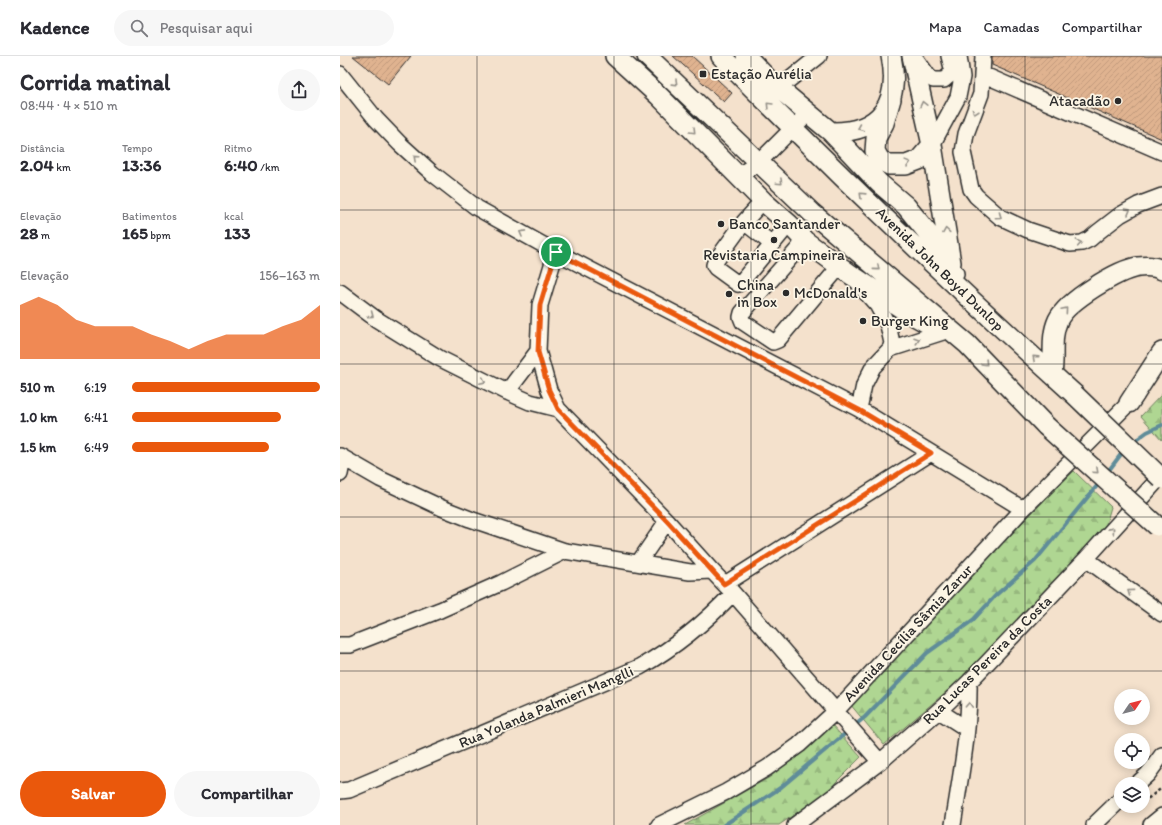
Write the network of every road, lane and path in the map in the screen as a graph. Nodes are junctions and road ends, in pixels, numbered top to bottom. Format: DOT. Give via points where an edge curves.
graph roads {
  1 [pos="615,56"];
  2 [pos="647,56"];
  3 [pos="721,56"];
  4 [pos="746,56"];
  5 [pos="819,56"];
  6 [pos="891,56"];
  7 [pos="913,56"];
  8 [pos="949,56"];
  9 [pos="959,56"];
  10 [pos="983,56"];
  11 [pos="340,74"];
  12 [pos="982,74"];
  13 [pos="779,88"];
  14 [pos="887,105"];
  15 [pos="808,113"];
  16 [pos="792,128"];
  17 [pos="831,132"];
  18 [pos="932,145"];
  19 [pos="1162,152"];
  20 [pos="758,162"];
  21 [pos="738,176"];
  22 [pos="1162,196"];
  23 [pos="763,201"];
  24 [pos="744,222"];
  25 [pos="789,224"];
  26 [pos="805,241"];
  27 [pos="772,244"];
  28 [pos="556,252"];
  29 [pos="845,270"];
  30 [pos="952,270"];
  31 [pos="1162,270"];
  32 [pos="340,292"];
  33 [pos="966,296"];
  34 [pos="943,332"];
  35 [pos="967,344"];
  36 [pos="890,349"];
  37 [pos="538,352"];
  38 [pos="1162,352"];
  39 [pos="1162,368"];
  40 [pos="1052,374"];
  41 [pos="507,392"];
  42 [pos="1129,403"];
  43 [pos="558,409"];
  44 [pos="859,410"];
  45 [pos="931,453"];
  46 [pos="341,457"];
  47 [pos="340,474"];
  48 [pos="1162,475"];
  49 [pos="1162,479"];
  50 [pos="1022,509"];
  51 [pos="667,521"];
  52 [pos="1160,529"];
  53 [pos="564,551"];
  54 [pos="1086,559"];
  55 [pos="639,562"];
  56 [pos="712,571"];
  57 [pos="729,588"];
  58 [pos="1162,614"];
  59 [pos="340,645"];
  60 [pos="969,682"];
  61 [pos="939,711"];
  62 [pos="839,715"];
  63 [pos="967,729"];
  64 [pos="1162,755"];
  65 [pos="880,762"];
  66 [pos="1145,777"];
  67 [pos="1162,788"];
  68 [pos="340,791"];
  69 [pos="1150,797"];
  70 [pos="1114,806"];
  71 [pos="1162,816"];
  72 [pos="659,825"];
  73 [pos="795,825"];
  74 [pos="953,825"];
  75 [pos="1094,825"];
  76 [pos="1152,825"];
  1 -- 21 [label="main road, one-way"];
  2 -- 20 [label="main road, one-way"];
  16 -- 3 [label="main road, Avenida John Boyd Dunlop, one-way"];
  4 -- 13 [label="main road"];
  5 -- 13 [label="street"];
  6 -- 14 [label="main road" via="895,82"];
  7 -- 8 [label="street" via="933,80 944,80 953,72"];
  18 -- 7 [label="main road, one-way"];
  9 -- 18 [label="street" via="962,77 958,97"];
  10 -- 12 [label="street"];
  28 -- 11 [label="street, one-way" via="477,208 432,173 376,119"];
  12 -- 19 [label="street"];
  12 -- 22 [label="street, one-way" via="981,94 966,134 963,152 971,189 1000,217 1028,230 1070,244 1082,243 1120,215"];
  13 -- 15 [label="main road"];
  14 -- 17 [label="main road, one-way" via="877,118 855,130"];
  14 -- 18 [label="main road, one-way" via="884,123 876,138 875,151 880,160 889,165 906,165 919,160"];
  15 -- 16 [label="street"];
  15 -- 17 [label="main road"];
  16 -- 20 [label="street"];
  33 -- 16 [label="main road, Avenida John Boyd Dunlop, one-way"];
  17 -- 30 [label="main road" via="879,183 906,206"];
  30 -- 18 [label="main road, one-way"];
  20 -- 21 [label="street"];
  20 -- 35 [label="main road, one-way" via="812,213"];
  21 -- 23 [label="main road"];
  23 -- 24 [label="street"];
  23 -- 25 [label="main road"];
  24 -- 27 [label="street"];
  24 -- 27 [label="street" via="715,262 716,268 738,284"];
  25 -- 26 [label="main road"];
  25 -- 27 [label="street"];
  26 -- 29 [label="main road"];
  26 -- 29 [label="street" via="742,313 743,322 774,342 778,340"];
  28 -- 37 [label="street" via="540,305"];
  28 -- 44 [label="street"];
  29 -- 34 [label="main road" via="907,312"];
  29 -- 36 [label="street" via="877,305 888,325 892,342"];
  30 -- 33 [label="main road"];
  40 -- 31 [label="main road, one-way" via="1054,332 1058,319 1067,308 1116,274 1137,267 1149,266"];
  32 -- 41 [label="street, one-way" via="376,319 439,358"];
  40 -- 33 [label="main road, Avenida John Boyd Dunlop, one-way"];
  34 -- 35 [label="main road"];
  36 -- 34 [label="street, one-way"];
  35 -- 52 [label="main road, one-way, bridge" via="1046,426"];
  36 -- 44 [label="street" via="873,367 864,385"];
  37 -- 41 [label="street"];
  37 -- 43 [label="street" via="549,390"];
  38 -- 42 [label="main road"];
  39 -- 42 [label="street, Avenida Cecília Sâmia Zarur"];
  40 -- 49 [label="main road, Avenida John Boyd Dunlop, bridge"];
  41 -- 43 [label="street" via="530,402"];
  42 -- 50 [label="street, Avenida Cecília Sâmia Zarur"];
  43 -- 51 [label="street"];
  44 -- 45 [label="street"];
  45 -- 50 [label="street"];
  45 -- 57 [label="street, Rua Yolanda Palmieri Manglli"];
  46 -- 47 [label="street"];
  46 -- 53 [label="street" via="442,508"];
  54 -- 48 [label="street, Rua Lucas Pereira da Costa, one-way"];
  50 -- 62 [label="street, Avenida Cecília Sâmia Zarur"];
  51 -- 55 [label="street"];
  51 -- 56 [label="street"];
  53 -- 55 [label="street"];
  53 -- 59 [label="street" via="440,610 350,645"];
  58 -- 54 [label="street, one-way"];
  54 -- 60 [label="street, Rua Lucas Pereira da Costa"];
  55 -- 56 [label="street" via="690,572"];
  56 -- 57 [label="street"];
  57 -- 62 [label="street"];
  57 -- 68 [label="street, Rua Yolanda Palmieri Manglli" via="719,608 662,655 640,667 349,790"];
  60 -- 61 [label="street, Rua Lucas Pereira da Costa"];
  63 -- 60 [label="street, one-way"];
  61 -- 63 [label="street"];
  61 -- 65 [label="street, Rua Lucas Pereira da Costa"];
  62 -- 65 [label="street"];
  62 -- 72 [label="street, Avenida Cecília Sâmia Zarur" via="767,768 726,792"];
  63 -- 74 [label="street"];
  64 -- 66 [label="street"];
  65 -- 73 [label="street, Rua Lucas Pereira da Costa"];
  67 -- 69 [label="path"];
  70 -- 75 [label="street"];
  71 -- 76 [label="street"];
}
